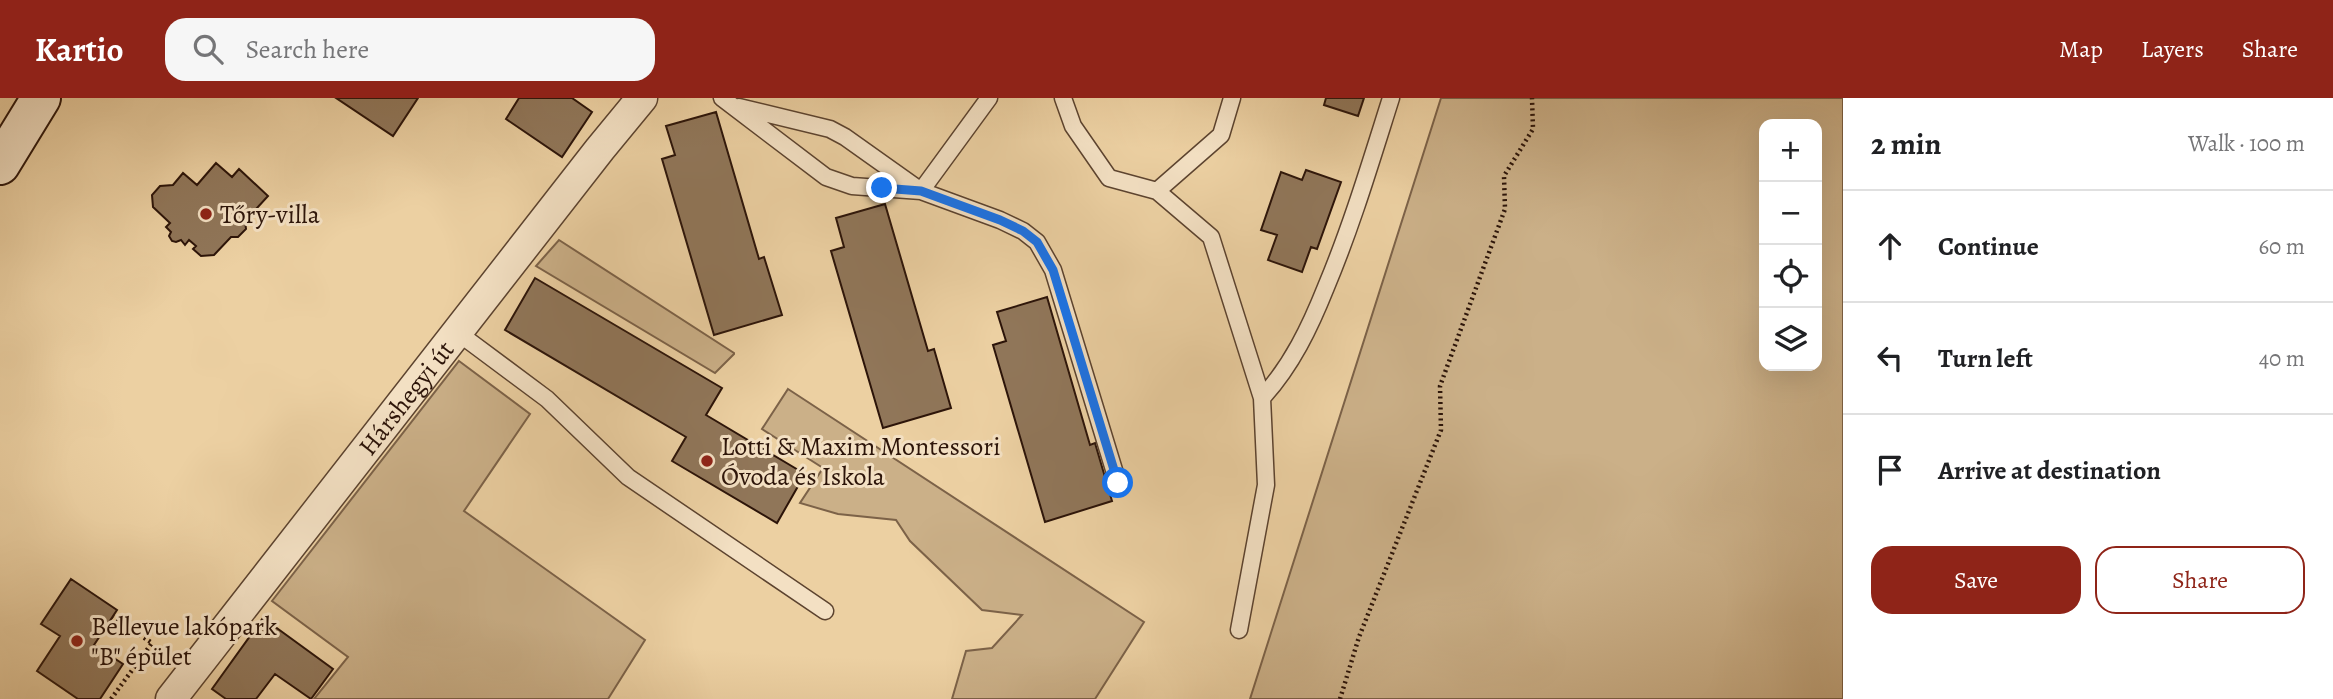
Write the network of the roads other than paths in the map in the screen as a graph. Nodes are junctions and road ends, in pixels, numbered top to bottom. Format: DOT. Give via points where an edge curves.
graph roads {
  1 [pos="41,98"];
  2 [pos="642,98"];
  3 [pos="989,98"];
  4 [pos="1063,98"];
  5 [pos="1232,98"];
  6 [pos="1391,98"];
  7 [pos="727,102"];
  8 [pos="0,165"];
  9 [pos="921,191"];
  10 [pos="1157,191"];
  11 [pos="457,332"];
  12 [pos="1262,398"];
  13 [pos="1118,483"];
  14 [pos="825,611"];
  15 [pos="1239,630"];
  16 [pos="171,699"];
  1 -- 8 [label="main road"];
  2 -- 11 [label="street, Hárshegyi út"];
  3 -- 9 [label="lane"];
  4 -- 10 [label="lane" via="1073,126 1109,178"];
  5 -- 10 [label="lane" via="1221,135"];
  6 -- 12 [label="lane" via="1345,243 1309,327 1280,379"];
  7 -- 9 [label="lane" via="830,129"];
  7 -- 9 [label="lane" via="826,177 852,186"];
  9 -- 13 [label="lane" via="1000,220 1037,242 1053,270"];
  10 -- 12 [label="lane" via="1210,237"];
  11 -- 14 [label="lane" via="547,399 628,477"];
  11 -- 16 [label="street, Hárshegyi út"];
  12 -- 15 [label="lane" via="1266,485"];
}
